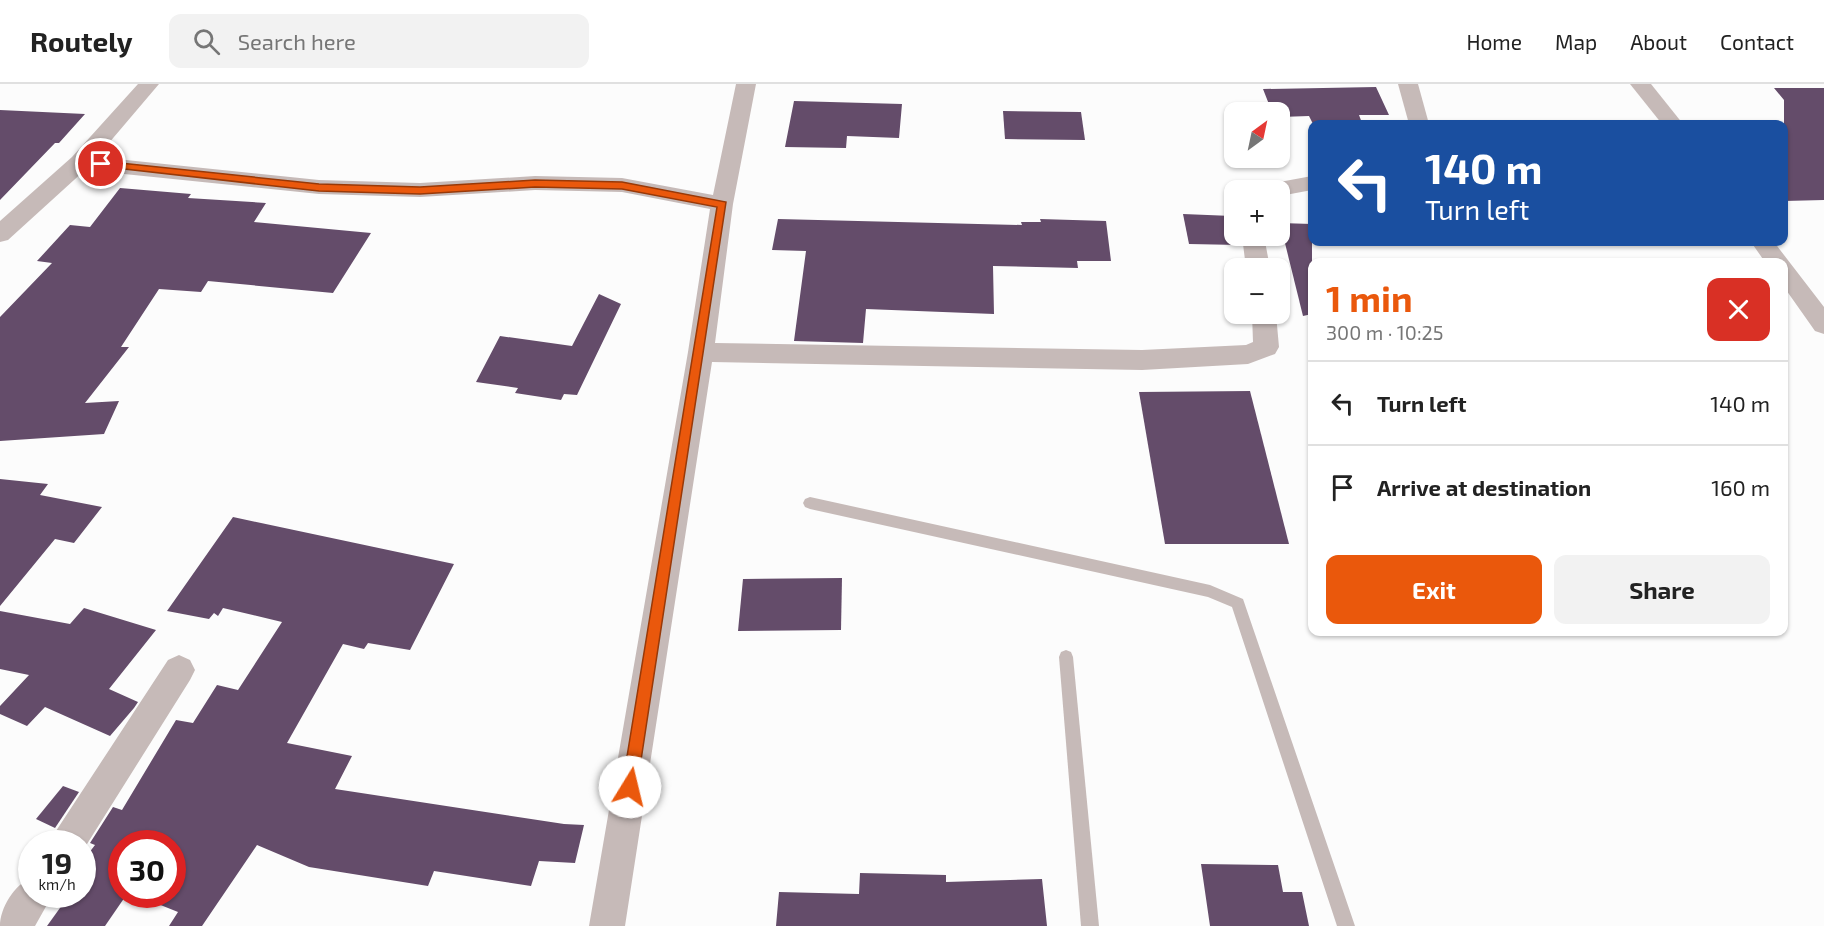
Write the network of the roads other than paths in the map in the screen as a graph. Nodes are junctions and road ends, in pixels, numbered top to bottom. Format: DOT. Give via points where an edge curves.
graph roads {
  1 [pos="149,84"];
  2 [pos="746,84"];
  3 [pos="1408,84"];
  4 [pos="1641,84"];
  5 [pos="1418,120"];
  6 [pos="1670,120"];
  7 [pos="80,162"];
  8 [pos="1308,184"];
  9 [pos="1290,187"];
  10 [pos="723,204"];
  11 [pos="0,234"];
  12 [pos="1765,246"];
  13 [pos="1775,258"];
  14 [pos="1788,276"];
  15 [pos="1265,324"];
  16 [pos="1824,325"];
  17 [pos="701,352"];
  18 [pos="810,503"];
  19 [pos="1066,657"];
  20 [pos="179,670"];
  21 [pos="76,830"];
  22 [pos="25,908"];
  23 [pos="14,926"];
  24 [pos="607,926"];
  25 [pos="1090,926"];
  26 [pos="1346,926"];
  1 -- 7 [label="street"];
  2 -- 10 [label="street"];
  3 -- 5 [label="street"];
  4 -- 6 [label="street"];
  7 -- 10 [label="street" via="319,188 622,185"];
  7 -- 11 [label="street"];
  8 -- 9 [label="street"];
  10 -- 17 [label="street"];
  12 -- 13 [label="street"];
  14 -- 16 [label="street"];
  15 -- 17 [label="street" via="1266,346 1248,354 1142,360"];
  17 -- 24 [label="street"];
  18 -- 26 [label="lane" via="1210,591 1239,603"];
  19 -- 25 [label="lane"];
  20 -- 21 [label="street"];
  22 -- 23 [label="street"];
}
